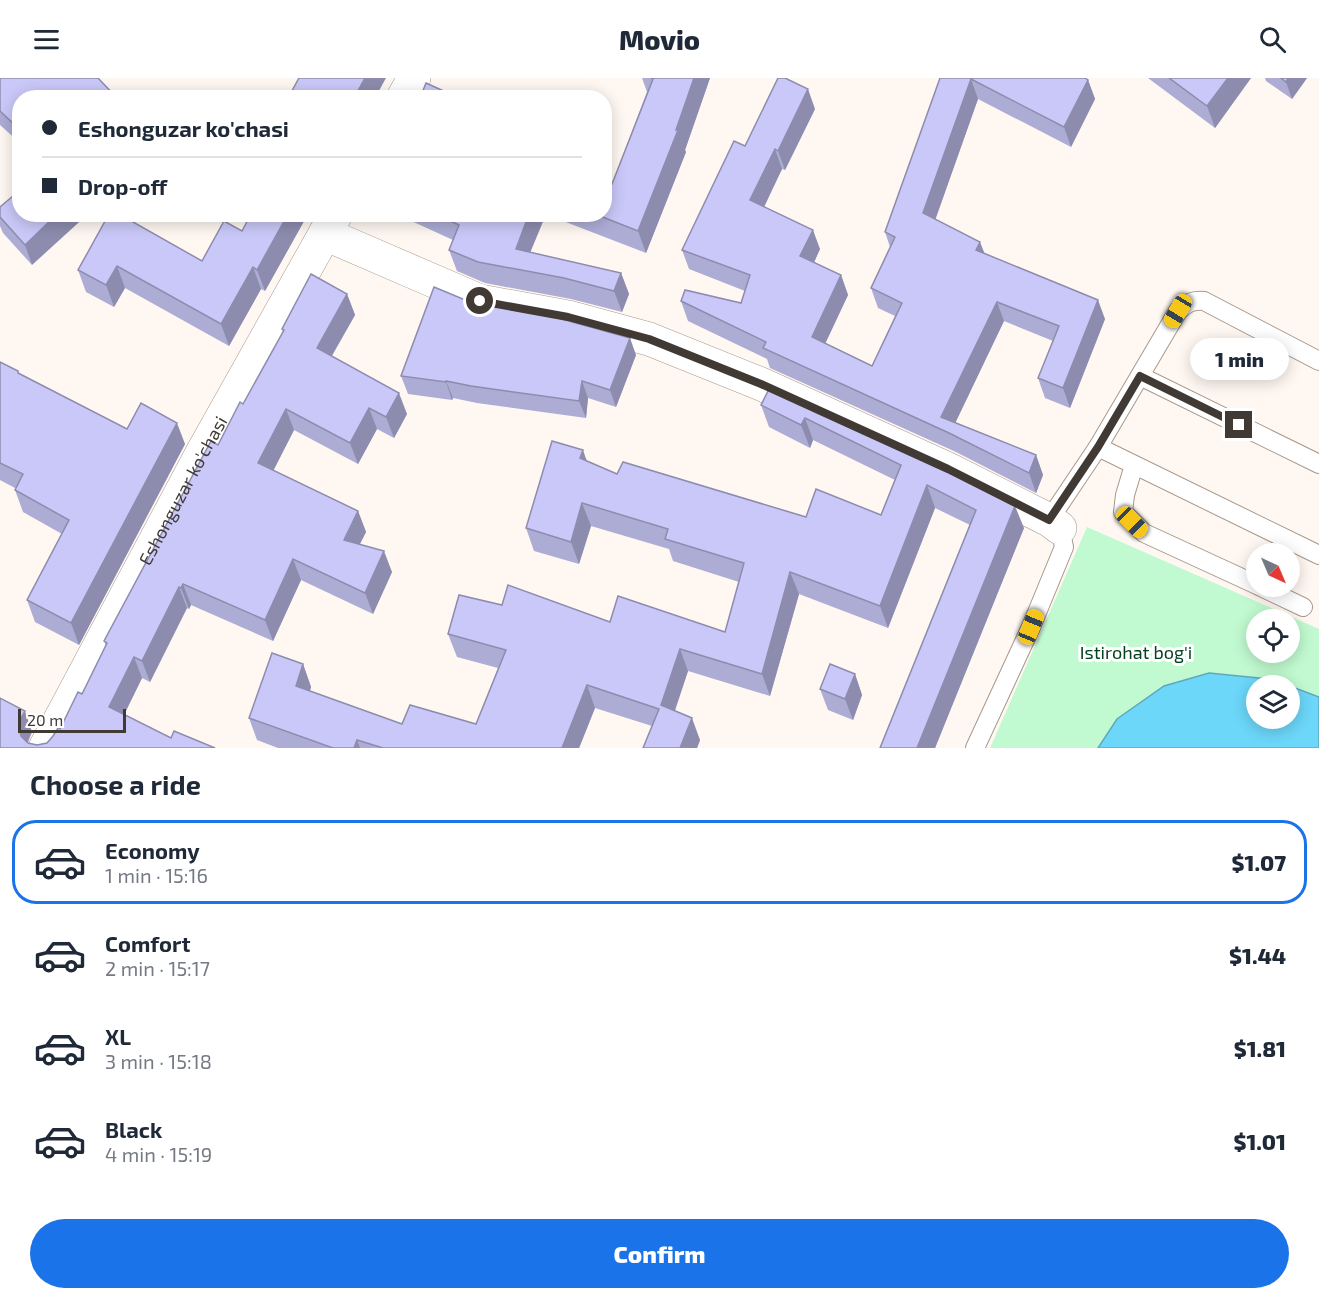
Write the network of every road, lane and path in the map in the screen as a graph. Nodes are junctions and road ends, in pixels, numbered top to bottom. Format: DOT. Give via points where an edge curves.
graph roads {
  1 [pos="331,224"];
  2 [pos="1319,361"];
  3 [pos="1140,376"];
  4 [pos="1098,447"];
  5 [pos="1319,464"];
  6 [pos="1134,465"];
  7 [pos="1055,524"];
  8 [pos="1319,555"];
  9 [pos="1246,580"];
  10 [pos="1282,597"];
  11 [pos="1303,607"];
  12 [pos="45,748"];
  13 [pos="975,748"];
  1 -- 7 [label="street, Eshonguzar ko'chasi" via="480,301 568,317 649,339 761,384 948,469"];
  1 -- 12 [label="street, Eshonguzar ko'chasi" via="202,453"];
  2 -- 3 [label="lane" via="1212,304 1193,300 1178,311"];
  3 -- 4 [label="lane"];
  3 -- 5 [label="lane"];
  4 -- 6 [label="lane"];
  4 -- 7 [label="lane"];
  6 -- 8 [label="lane"];
  6 -- 9 [label="lane" via="1123,513 1144,533"];
  7 -- 13 [label="lane" via="1064,547"];
  10 -- 11 [label="lane"];
}
